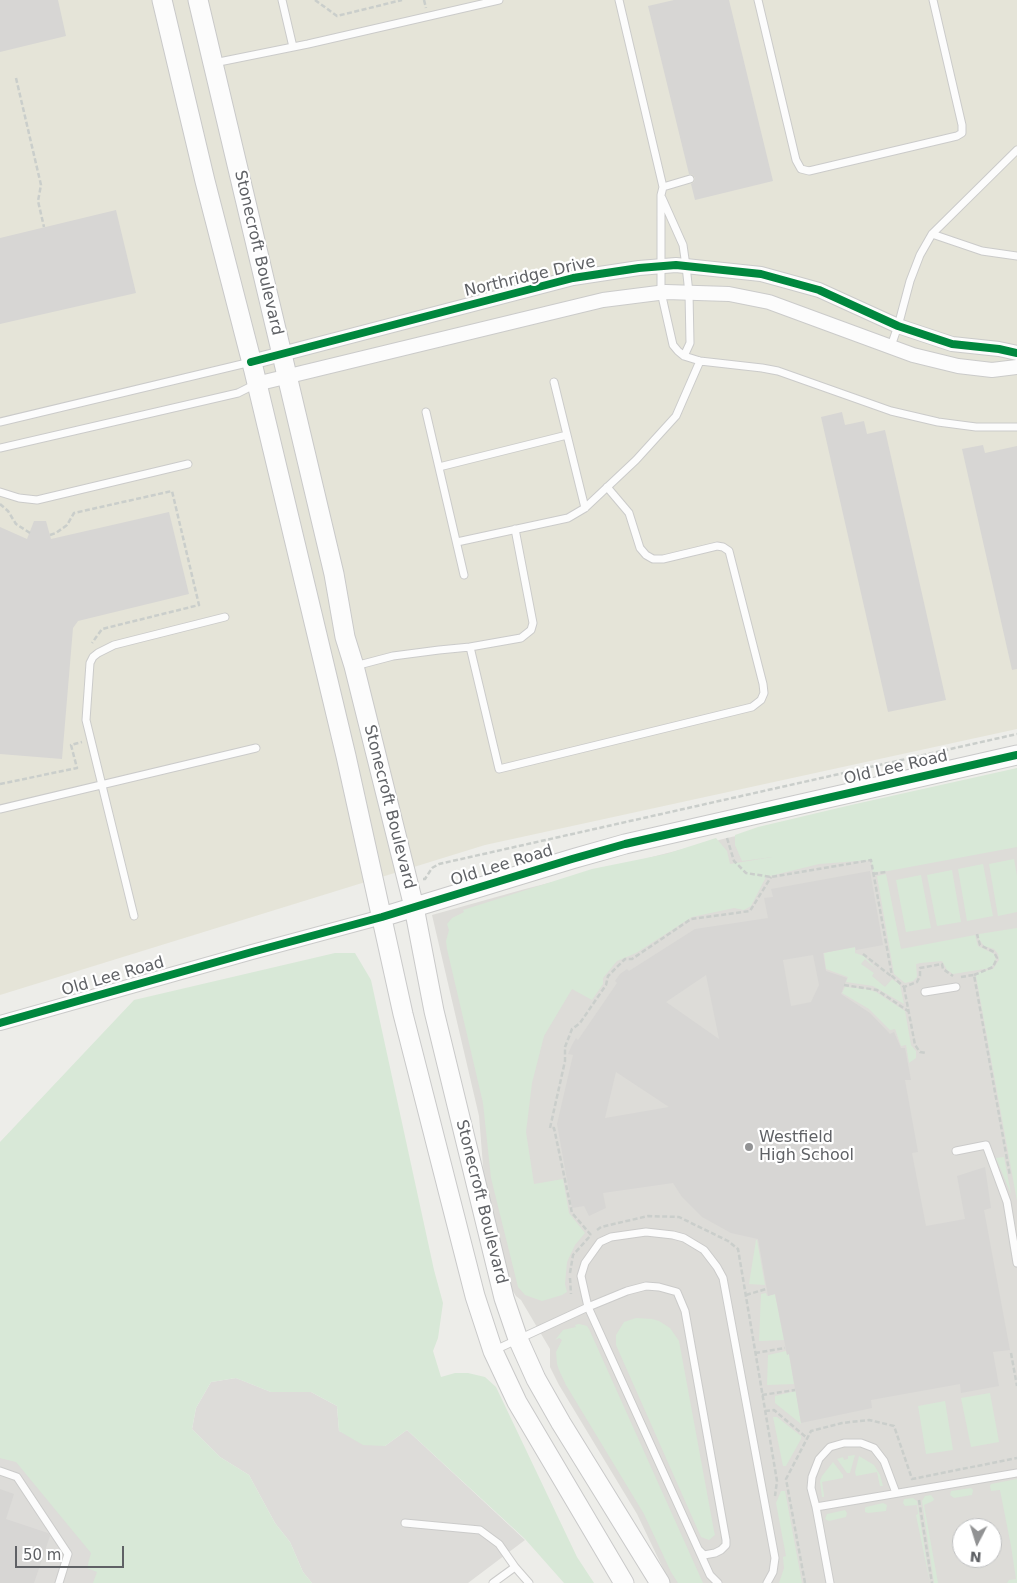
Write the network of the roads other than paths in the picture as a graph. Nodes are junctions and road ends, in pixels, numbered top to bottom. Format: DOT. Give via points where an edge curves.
graph roads {
  1 [pos="162,0"];
  2 [pos="198,0"];
  3 [pos="282,0"];
  4 [pos="500,0"];
  5 [pos="619,0"];
  6 [pos="758,0"];
  7 [pos="933,0"];
  8 [pos="293,47"];
  9 [pos="213,63"];
  10 [pos="1017,150"];
  11 [pos="690,179"];
  12 [pos="662,186"];
  13 [pos="661,195"];
  14 [pos="932,234"];
  15 [pos="1017,256"];
  16 [pos="660,266"];
  17 [pos="686,266"];
  18 [pos="661,292"];
  19 [pos="689,293"];
  20 [pos="898,326"];
  21 [pos="891,346"];
  22 [pos="1017,353"];
  23 [pos="281,354"];
  24 [pos="684,356"];
  25 [pos="700,361"];
  26 [pos="251,362"];
  27 [pos="1017,367"];
  28 [pos="287,376"];
  29 [pos="554,382"];
  30 [pos="256,384"];
  31 [pos="426,412"];
  32 [pos="0,422"];
  33 [pos="1017,427"];
  34 [pos="567,436"];
  35 [pos="0,448"];
  36 [pos="188,464"];
  37 [pos="439,467"];
  38 [pos="607,487"];
  39 [pos="0,492"];
  40 [pos="585,508"];
  41 [pos="515,529"];
  42 [pos="457,542"];
  43 [pos="464,575"];
  44 [pos="225,617"];
  45 [pos="470,647"];
  46 [pos="354,666"];
  47 [pos="256,748"];
  48 [pos="1017,755"];
  49 [pos="102,784"];
  50 [pos="0,809"];
  51 [pos="414,907"];
  52 [pos="134,916"];
  53 [pos="382,917"];
  54 [pos="956,987"];
  55 [pos="925,992"];
  56 [pos="0,1023"];
  57 [pos="956,1151"];
  58 [pos="1017,1263"];
  59 [pos="588,1307"];
  60 [pos="518,1339"];
  61 [pos="493,1351"];
  62 [pos="0,1471"];
  63 [pos="1017,1473"];
  64 [pos="896,1493"];
  65 [pos="816,1507"];
  66 [pos="405,1523"];
  67 [pos="698,1550"];
  68 [pos="515,1567"];
  69 [pos="59,1583"];
  70 [pos="493,1583"];
  71 [pos="529,1583"];
  72 [pos="624,1583"];
  73 [pos="660,1583"];
  74 [pos="718,1583"];
  75 [pos="767,1583"];
  76 [pos="830,1583"];
  1 -- 26 [label="main road, Stonecroft Boulevard"];
  2 -- 9 [label="main road, Stonecroft Boulevard"];
  3 -- 8 [label="lane"];
  4 -- 8 [label="lane"];
  5 -- 12 [label="lane"];
  6 -- 7 [label="lane" via="796,160 801,169 810,171 962,133"];
  8 -- 9 [label="lane"];
  9 -- 23 [label="main road, Stonecroft Boulevard"];
  10 -- 14 [label="lane"];
  11 -- 12 [label="lane"];
  12 -- 13 [label="lane"];
  13 -- 16 [label="lane"];
  13 -- 17 [label="lane" via="683,245"];
  14 -- 15 [label="lane" via="982,251"];
  14 -- 20 [label="lane" via="910,281"];
  16 -- 17 [label="street, Northridge Drive"];
  16 -- 18 [label="lane"];
  16 -- 23 [label="street, Northridge Drive" via="573,278"];
  17 -- 19 [label="lane"];
  17 -- 20 [label="street, Northridge Drive" via="761,274 820,290"];
  18 -- 19 [label="street"];
  18 -- 24 [label="lane" via="673,344"];
  18 -- 28 [label="street" via="603,300"];
  19 -- 21 [label="street" via="729,294 769,302"];
  19 -- 24 [label="lane" via="690,343"];
  20 -- 21 [label="lane"];
  20 -- 22 [label="street, Northridge Drive" via="952,344"];
  21 -- 27 [label="street" via="958,366 992,370"];
  23 -- 26 [label="street, Northridge Drive"];
  23 -- 28 [label="main road, Stonecroft Boulevard"];
  24 -- 25 [label="lane"];
  25 -- 33 [label="lane" via="778,371 891,411 938,422 976,427"];
  25 -- 38 [label="lane" via="676,416"];
  26 -- 30 [label="main road, Stonecroft Boulevard"];
  26 -- 32 [label="lane"];
  28 -- 30 [label="street"];
  28 -- 46 [label="main road, Stonecroft Boulevard" via="334,574 344,637"];
  29 -- 34 [label="lane"];
  30 -- 35 [label="lane" via="238,393"];
  30 -- 53 [label="main road, Stonecroft Boulevard"];
  31 -- 37 [label="lane"];
  34 -- 37 [label="lane"];
  34 -- 40 [label="lane"];
  36 -- 39 [label="lane" via="37,500"];
  37 -- 42 [label="lane"];
  38 -- 40 [label="lane"];
  38 -- 45 [label="lane" via="629,513 640,548 652,559 717,546 729,551 763,684 761,700 752,706 499,768"];
  40 -- 41 [label="lane" via="568,518"];
  41 -- 42 [label="lane"];
  41 -- 45 [label="lane" via="533,623 531,630 521,638"];
  42 -- 43 [label="lane"];
  44 -- 49 [label="lane" via="114,645 93,657 86,720"];
  45 -- 46 [label="lane" via="393,656"];
  46 -- 51 [label="main road, Stonecroft Boulevard"];
  47 -- 49 [label="lane"];
  48 -- 51 [label="main road, Old Lee Road" via="625,844"];
  49 -- 50 [label="lane"];
  49 -- 52 [label="lane"];
  51 -- 53 [label="main road, Old Lee Road"];
  51 -- 60 [label="main road, Stonecroft Boulevard" via="434,1011 500,1281"];
  53 -- 56 [label="street, Old Lee Road"];
  53 -- 61 [label="main road, Stonecroft Boulevard" via="475,1296"];
  54 -- 55 [label="lane"];
  57 -- 58 [label="lane" via="986,1146 1007,1202"];
  59 -- 60 [label="lane"];
  59 -- 67 [label="lane"];
  59 -- 67 [label="lane" via="646,1286 677,1292 685,1311 726,1540 726,1545 715,1553 704,1555"];
  59 -- 75 [label="lane" via="581,1276 585,1263 600,1242 611,1237 646,1232 684,1238 704,1250 717,1267 723,1278 775,1558"];
  60 -- 61 [label="lane"];
  60 -- 73 [label="main road, Stonecroft Boulevard" via="561,1423"];
  61 -- 72 [label="main road, Stonecroft Boulevard" via="517,1402"];
  62 -- 69 [label="lane" via="17,1477 68,1554"];
  63 -- 64 [label="lane"];
  64 -- 65 [label="lane"];
  64 -- 65 [label="lane" via="884,1461 874,1448 861,1443 844,1443 830,1447 819,1459 811,1488"];
  65 -- 76 [label="lane"];
  66 -- 68 [label="lane" via="480,1530 499,1544"];
  67 -- 74 [label="lane" via="710,1575"];
  68 -- 70 [label="lane"];
  68 -- 71 [label="lane"];
}
